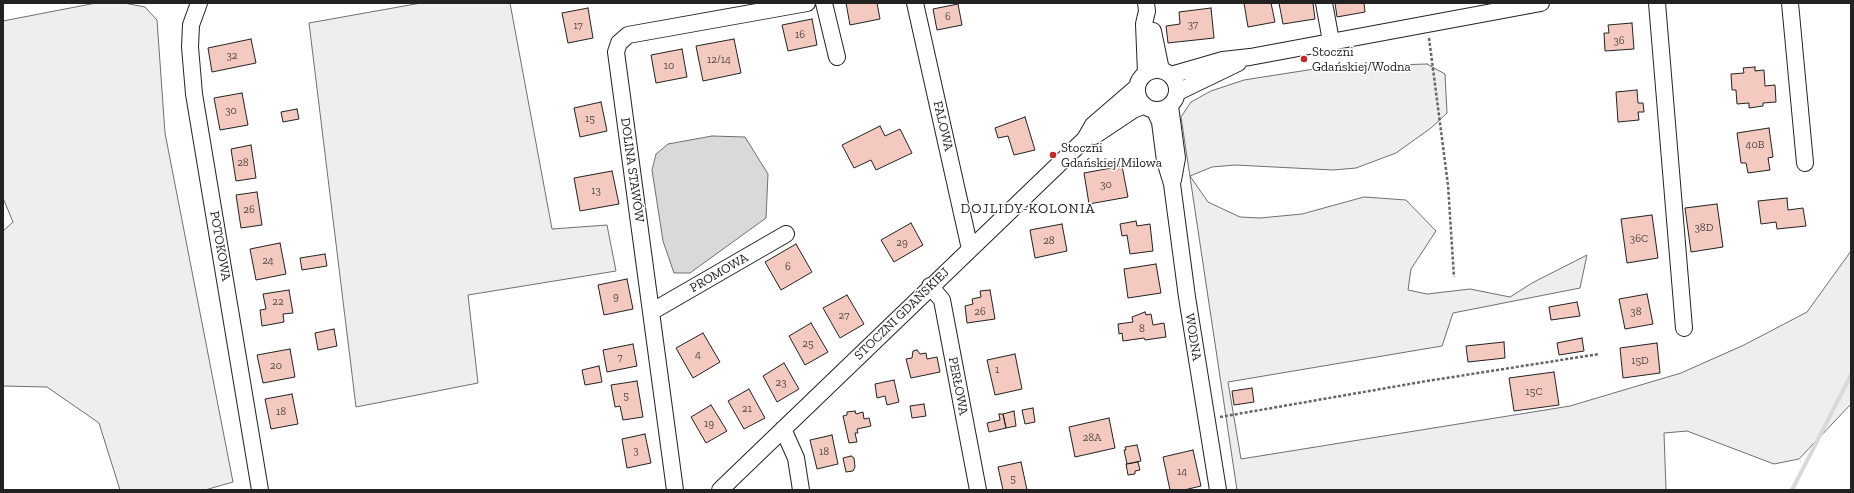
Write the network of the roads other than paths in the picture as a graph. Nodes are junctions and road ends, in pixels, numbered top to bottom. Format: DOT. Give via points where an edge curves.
graph roads {
  1 [pos="199,3"];
  2 [pos="807,3"];
  3 [pos="824,3"];
  4 [pos="915,3"];
  5 [pos="1324,3"];
  6 [pos="1541,3"];
  7 [pos="1657,3"];
  8 [pos="1790,3"];
  9 [pos="1506,6"];
  10 [pos="1146,7"];
  11 [pos="1331,41"];
  12 [pos="837,57"];
  13 [pos="1250,57"];
  14 [pos="1159,73"];
  15 [pos="1137,87"];
  16 [pos="1178,92"];
  17 [pos="1156,108"];
  18 [pos="1085,140"];
  19 [pos="1805,163"];
  20 [pos="786,234"];
  21 [pos="970,249"];
  22 [pos="930,286"];
  23 [pos="651,312"];
  24 [pos="1684,328"];
  25 [pos="783,429"];
  26 [pos="260,490"];
  27 [pos="675,490"];
  28 [pos="720,490"];
  29 [pos="801,490"];
  30 [pos="978,490"];
  31 [pos="1218,490"];
  1 -- 26 [label="street, POTOKOWA" via="191,25 194,94"];
  2 -- 23 [label="street, DOLINA STAWÓW" via="628,35 619,43 616,52"];
  3 -- 12 [label="street"];
  4 -- 21 [label="street, FALOWA"];
  5 -- 11 [label="street"];
  6 -- 9 [label="street"];
  7 -- 24 [label="street"];
  8 -- 19 [label="street"];
  9 -- 11 [label="street"];
  10 -- 14 [label="street" via="1152,22"];
  11 -- 13 [label="street"];
  13 -- 14 [label="street"];
  13 -- 16 [label="street"];
  14 -- 15 [label="street" via="1139,82"];
  14 -- 16 [label="street" via="1177,86"];
  15 -- 17 [label="street" via="1139,100"];
  15 -- 18 [label="street, STOCZNI GDAŃSKIEJ" via="1092,125"];
  16 -- 17 [label="street" via="1174,102"];
  17 -- 18 [label="street, STOCZNI GDAŃSKIEJ" via="1133,110"];
  17 -- 31 [label="street, WODNA" via="1177,158 1172,184"];
  18 -- 21 [label="street, STOCZNI GDAŃSKIEJ"];
  20 -- 23 [label="street, PROMOWA"];
  21 -- 22 [label="street, STOCZNI GDAŃSKIEJ"];
  22 -- 25 [label="street, STOCZNI GDAŃSKIEJ"];
  22 -- 30 [label="street, PERŁOWA" via="942,300"];
  23 -- 27 [label="street, DOLINA STAWÓW"];
  25 -- 28 [label="street, STOCZNI GDAŃSKIEJ"];
  25 -- 29 [label="street" via="796,458"];
}
